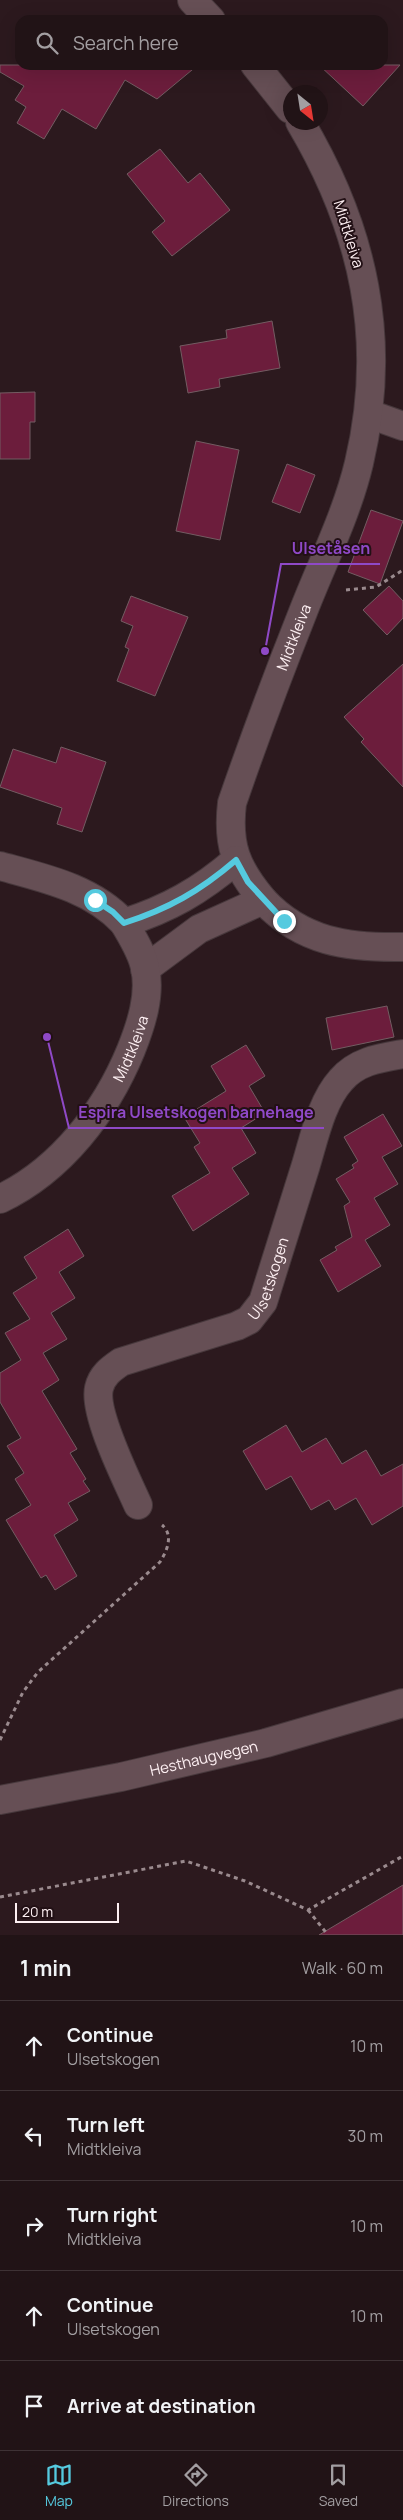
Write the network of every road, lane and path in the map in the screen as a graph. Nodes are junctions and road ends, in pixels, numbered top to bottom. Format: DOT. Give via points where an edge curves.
graph roads {
  1 [pos="192,0"];
  2 [pos="206,15"];
  3 [pos="259,70"];
  4 [pos="283,100"];
  5 [pos="304,130"];
  6 [pos="369,414"];
  7 [pos="403,426"];
  8 [pos="403,570"];
  9 [pos="337,590"];
  10 [pos="236,860"];
  11 [pos="0,866"];
  12 [pos="263,900"];
  13 [pos="124,923"];
  14 [pos="403,947"];
  15 [pos="145,968"];
  16 [pos="403,1054"];
  17 [pos="0,1199"];
  18 [pos="138,1505"];
  19 [pos="160,1522"];
  20 [pos="403,1703"];
  21 [pos="0,1740"];
  22 [pos="0,1800"];
  23 [pos="403,1856"];
  24 [pos="0,1897"];
  25 [pos="308,1910"];
  26 [pos="328,1935"];
  1 -- 2 [label="street"];
  3 -- 4 [label="street"];
  5 -- 6 [label="street, Midtkleiva" via="331,180 356,249 365,291 373,370"];
  6 -- 7 [label="street"];
  6 -- 10 [label="street, Midtkleiva" via="359,465 342,517 232,803 230,824"];
  8 -- 9 [label="path" via="376,587"];
  10 -- 12 [label="street, Midtkleiva"];
  10 -- 13 [label="street" via="183,900"];
  11 -- 13 [label="street" via="61,883 95,900"];
  12 -- 14 [label="street" via="284,921 319,939 365,948"];
  12 -- 15 [label="street" via="199,929"];
  13 -- 15 [label="street, Midtkleiva"];
  15 -- 17 [label="street, Midtkleiva" via="146,994 137,1036 101,1109 70,1146 39,1174"];
  16 -- 18 [label="street, Ulsetskogen" via="363,1063 334,1088 318,1126 263,1302 249,1320 121,1362 102,1379 98,1399 102,1416"];
  19 -- 21 [label="path" via="166,1528 168,1539 167,1551 160,1562 38,1672 23,1692"];
  20 -- 22 [label="street, Hesthaugvegen" via="256,1745 120,1777"];
  23 -- 25 [label="path"];
  24 -- 25 [label="path" via="186,1861 245,1881"];
  25 -- 26 [label="path"];
}
